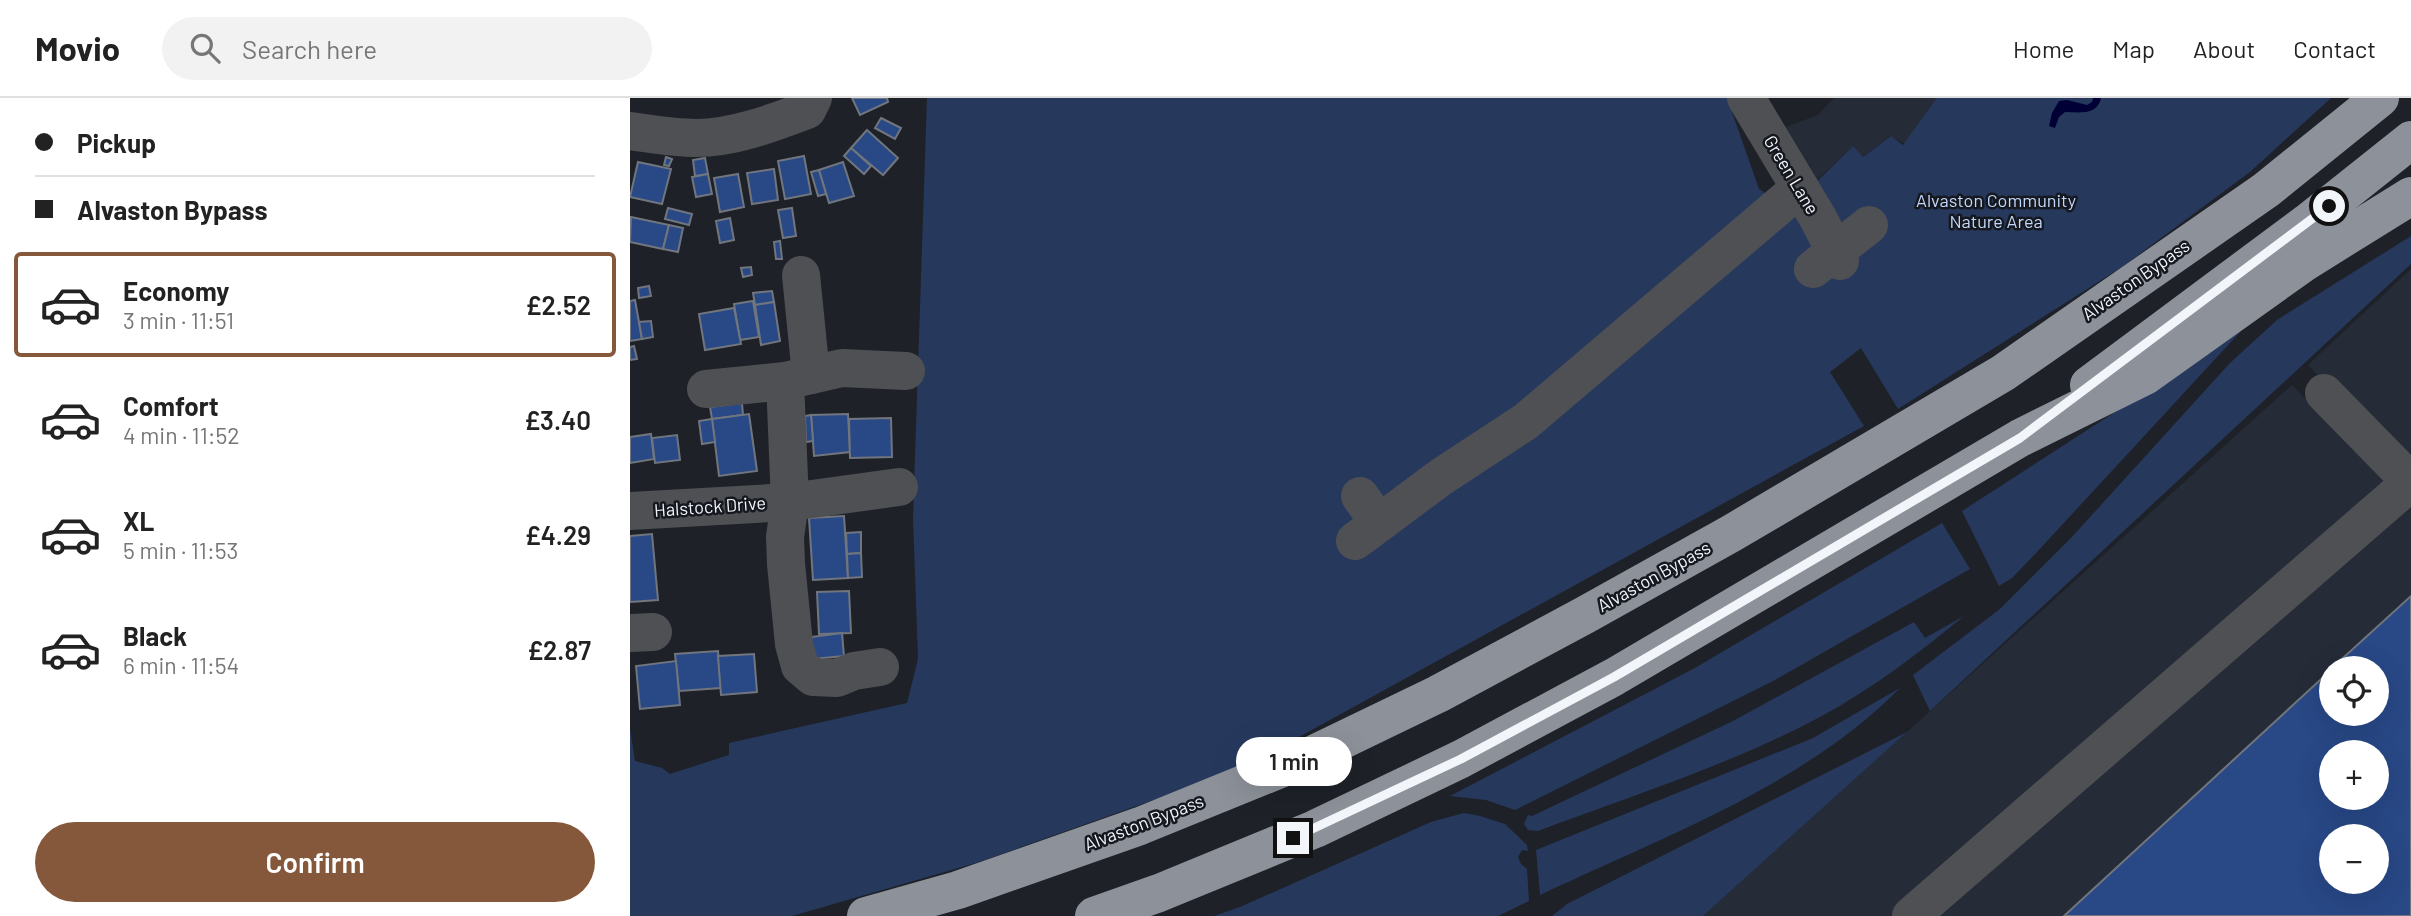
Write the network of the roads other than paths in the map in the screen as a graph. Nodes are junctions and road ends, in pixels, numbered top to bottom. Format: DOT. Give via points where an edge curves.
graph roads {
  1 [pos="813,98"];
  2 [pos="1746,98"];
  3 [pos="2376,100"];
  4 [pos="630,131"];
  5 [pos="2411,140"];
  6 [pos="1800,188"];
  7 [pos="2411,195"];
  8 [pos="1869,225"];
  9 [pos="801,275"];
  10 [pos="906,371"];
  11 [pos="798,378"];
  12 [pos="706,389"];
  13 [pos="2324,393"];
  14 [pos="2020,438"];
  15 [pos="2406,467"];
  16 [pos="900,486"];
  17 [pos="630,510"];
  18 [pos="787,520"];
  19 [pos="1364,520"];
  20 [pos="880,667"];
  21 [pos="866,916"];
  22 [pos="1094,916"];
  23 [pos="1911,916"];
  1 -- 4 [label="street" via="807,110 721,135 697,138"];
  2 -- 6 [label="street, Green Lane"];
  3 -- 21 [label="highway, Alvaston Bypass" via="2266,190 2003,373 1732,533 1450,688 1296,763 1140,827 958,890"];
  5 -- 14 [label="highway"];
  6 -- 8 [label="street, Green Lane" via="1829,261"];
  6 -- 19 [label="street" via="1525,422"];
  7 -- 14 [label="highway" via="2305,262 2145,376"];
  9 -- 11 [label="street, Halstock Drive"];
  10 -- 11 [label="street" via="842,368"];
  11 -- 12 [label="street"];
  11 -- 18 [label="street, Halstock Drive"];
  13 -- 15 [label="street"];
  14 -- 22 [label="highway" via="1614,677 1461,759 1315,829"];
  15 -- 23 [label="street"];
  16 -- 18 [label="street, Halstock Drive"];
  17 -- 18 [label="street, Halstock Drive"];
  18 -- 20 [label="street" via="794,644 800,666 813,677 837,678"];
}
